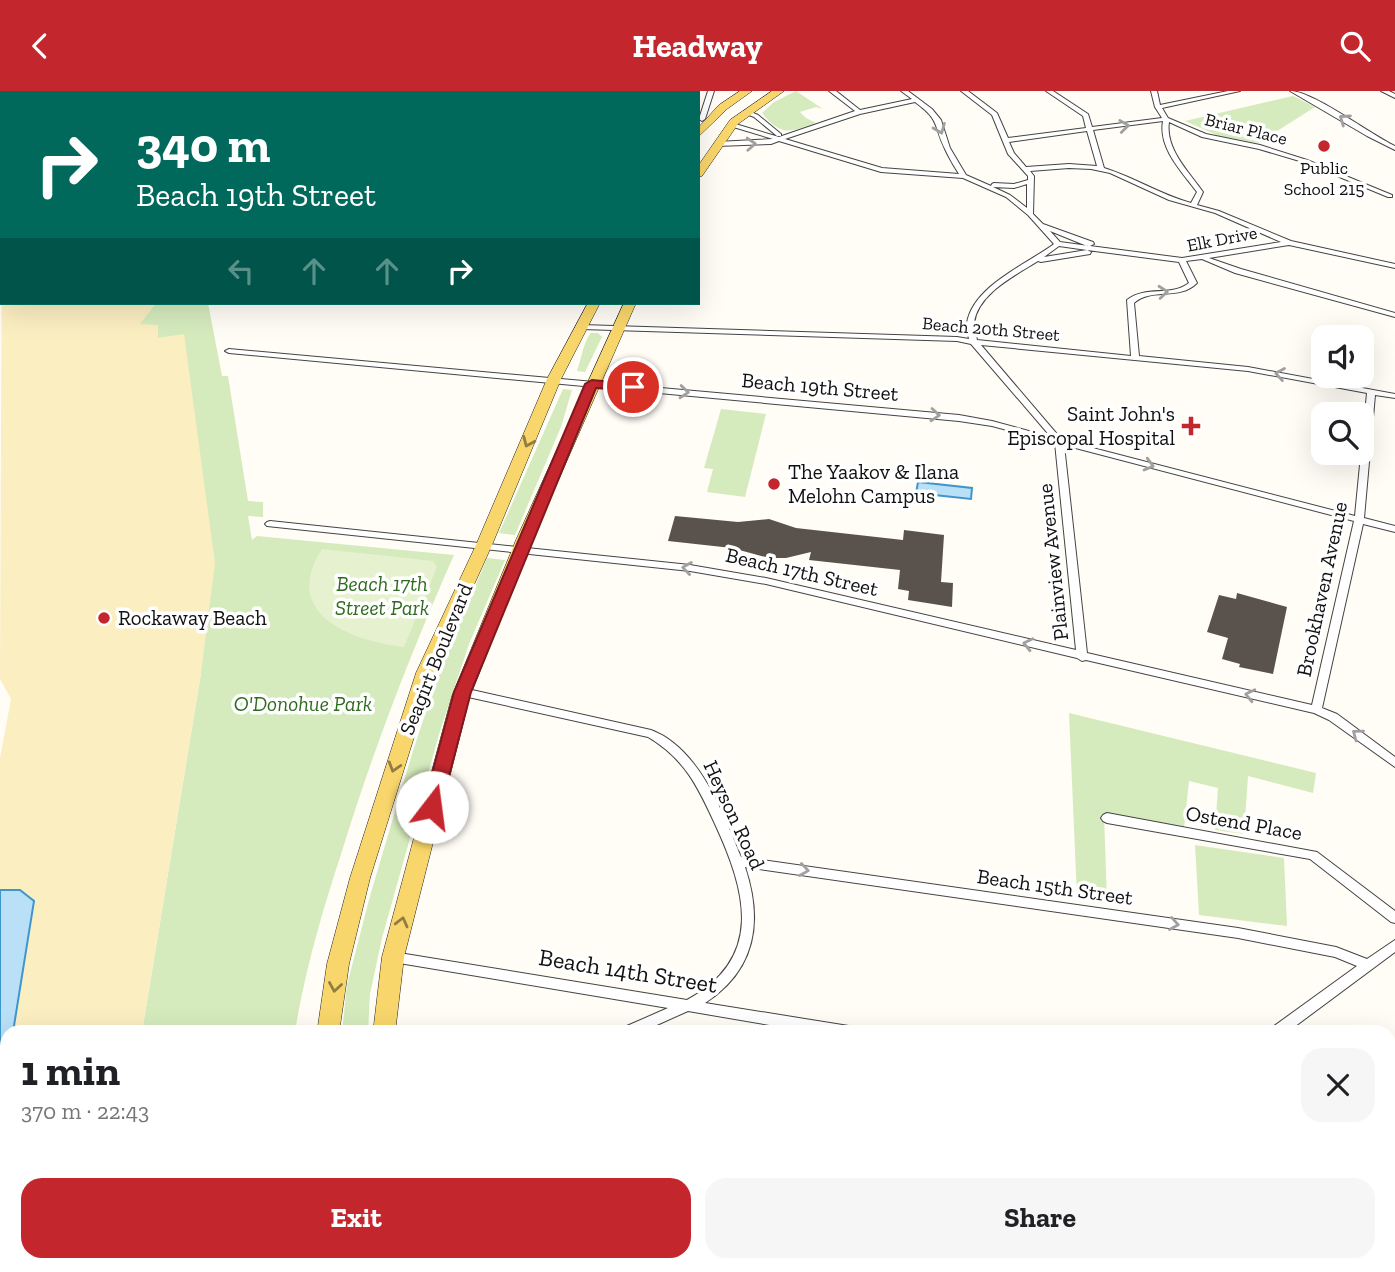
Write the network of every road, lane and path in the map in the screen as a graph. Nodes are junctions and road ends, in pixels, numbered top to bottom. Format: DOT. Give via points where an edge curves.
graph roads {
  1 [pos="710,91"];
  2 [pos="747,91"];
  3 [pos="779,91"];
  4 [pos="832,91"];
  5 [pos="904,91"];
  6 [pos="964,91"];
  7 [pos="1049,91"];
  8 [pos="1154,91"];
  9 [pos="1237,91"];
  10 [pos="1295,91"];
  11 [pos="1384,91"];
  12 [pos="1395,96"];
  13 [pos="700,99"];
  14 [pos="709,99"];
  15 [pos="918,100"];
  16 [pos="1158,107"];
  17 [pos="746,112"];
  18 [pos="859,112"];
  19 [pos="703,119"];
  20 [pos="1166,119"];
  21 [pos="732,125"];
  22 [pos="1091,130"];
  23 [pos="784,139"];
  24 [pos="1007,140"];
  25 [pos="718,144"];
  26 [pos="1395,148"];
  27 [pos="1101,168"];
  28 [pos="1025,169"];
  29 [pos="700,171"];
  30 [pos="964,176"];
  31 [pos="1029,182"];
  32 [pos="986,184"];
  33 [pos="1395,188"];
  34 [pos="1200,192"];
  35 [pos="1008,196"];
  36 [pos="1392,199"];
  37 [pos="1193,206"];
  38 [pos="1217,212"];
  39 [pos="1030,214"];
  40 [pos="1041,225"];
  41 [pos="1289,243"];
  42 [pos="1058,244"];
  43 [pos="1105,251"];
  44 [pos="1206,258"];
  45 [pos="1182,260"];
  46 [pos="1035,261"];
  47 [pos="1392,264"];
  48 [pos="593,305"];
  49 [pos="629,305"];
  50 [pos="1395,315"];
  51 [pos="582,327"];
  52 [pos="618,328"];
  53 [pos="973,341"];
  54 [pos="229,351"];
  55 [pos="1135,358"];
  56 [pos="554,379"];
  57 [pos="592,384"];
  58 [pos="1371,392"];
  59 [pos="1395,396"];
  60 [pos="1059,441"];
  61 [pos="1359,521"];
  62 [pos="270,524"];
  63 [pos="1391,529"];
  64 [pos="1395,537"];
  65 [pos="484,545"];
  66 [pos="521,549"];
  67 [pos="1082,657"];
  68 [pos="463,692"];
  69 [pos="1316,710"];
  70 [pos="1395,762"];
  71 [pos="1107,818"];
  72 [pos="736,861"];
  73 [pos="1395,918"];
  74 [pos="1395,945"];
  75 [pos="393,957"];
  76 [pos="1366,964"];
  77 [pos="692,1005"];
  78 [pos="329,1025"];
  79 [pos="384,1025"];
  80 [pos="644,1025"];
  81 [pos="808,1025"];
  82 [pos="1286,1025"];
  1 -- 14 [label="street"];
  2 -- 19 [label="main road"];
  3 -- 17 [label="main road"];
  4 -- 18 [label="street"];
  5 -- 15 [label="street"];
  6 -- 24 [label="street" via="995,114"];
  7 -- 22 [label="street" via="1086,115"];
  8 -- 16 [label="street"];
  9 -- 16 [label="street"];
  26 -- 10 [label="street, one-way"];
  11 -- 12 [label="street"];
  13 -- 14 [label="street"];
  14 -- 19 [label="street"];
  15 -- 18 [label="street"];
  15 -- 30 [label="street, one-way" via="938,120 947,148"];
  16 -- 20 [label="street"];
  17 -- 21 [label="main road"];
  17 -- 23 [label="street"];
  18 -- 23 [label="street"];
  22 -- 20 [label="street, one-way"];
  20 -- 34 [label="street" via="1167,141"];
  20 -- 36 [label="street, Briar Place" via="1204,136 1305,161"];
  21 -- 23 [label="street"];
  21 -- 25 [label="main road"];
  22 -- 24 [label="street"];
  22 -- 27 [label="street"];
  25 -- 23 [label="street, one-way"];
  23 -- 30 [label="street" via="881,170"];
  24 -- 28 [label="street" via="1011,154"];
  25 -- 29 [label="main road"];
  27 -- 28 [label="street"];
  27 -- 37 [label="street"];
  28 -- 31 [label="street" via="1031,176"];
  30 -- 32 [label="street"];
  31 -- 32 [label="street"];
  31 -- 35 [label="street"];
  31 -- 39 [label="street"];
  32 -- 35 [label="street"];
  33 -- 36 [label="street"];
  34 -- 37 [label="street"];
  34 -- 38 [label="street"];
  35 -- 39 [label="street"];
  37 -- 38 [label="street"];
  38 -- 41 [label="street"];
  39 -- 40 [label="street"];
  40 -- 42 [label="street"];
  40 -- 43 [label="street"];
  41 -- 44 [label="street, Elk Drive"];
  41 -- 47 [label="street"];
  42 -- 43 [label="street"];
  42 -- 46 [label="street"];
  43 -- 45 [label="street"];
  43 -- 46 [label="street"];
  44 -- 45 [label="street, Elk Drive"];
  44 -- 50 [label="street"];
  55 -- 45 [label="street, Elk Drive, one-way" via="1130,302 1144,294 1190,287 1192,278"];
  46 -- 53 [label="street" via="994,286 981,301 972,319"];
  48 -- 51 [label="main road, Seagirt Boulevard"];
  49 -- 52 [label="main road, Seagirt Boulevard"];
  51 -- 52 [label="street, Beach 20th Street"];
  51 -- 56 [label="main road, Seagirt Boulevard"];
  52 -- 53 [label="street, Beach 20th Street"];
  52 -- 57 [label="main road, Seagirt Boulevard"];
  53 -- 55 [label="street, Beach 20th Street"];
  53 -- 60 [label="street"];
  54 -- 56 [label="street, Beach 19th Street"];
  58 -- 55 [label="street, Beach 20th Street, one-way" via="1271,372"];
  56 -- 57 [label="street, Beach 19th Street"];
  56 -- 65 [label="main road, Seagirt Boulevard, one-way"];
  57 -- 60 [label="street, Beach 19th Street, one-way" via="959,418"];
  57 -- 66 [label="main road, Seagirt Boulevard"];
  58 -- 59 [label="street, Beach 20th Street"];
  58 -- 61 [label="street, Brookhaven Avenue"];
  60 -- 61 [label="street, Beach 19th Street, one-way"];
  60 -- 67 [label="street, Plainview Avenue"];
  61 -- 63 [label="street, Beach 19th Street"];
  61 -- 69 [label="street, Brookhaven Avenue"];
  62 -- 65 [label="street, Beach 17th Street"];
  63 -- 64 [label="street"];
  65 -- 66 [label="street, Beach 17th Street"];
  65 -- 78 [label="main road, Seagirt Boulevard, one-way" via="407,723 360,878 338,964"];
  67 -- 66 [label="street, Beach 17th Street, one-way" via="766,582 691,568"];
  66 -- 68 [label="main road, Seagirt Boulevard"];
  69 -- 67 [label="street, Beach 17th Street, one-way"];
  68 -- 72 [label="street, Heyson Road" via="651,734 671,746 687,762 708,799"];
  75 -- 68 [label="main road, Seagirt Boulevard, one-way"];
  70 -- 69 [label="street, Beach 17th Street, one-way" via="1334,717"];
  71 -- 73 [label="street, Ostend Place" via="1314,855"];
  72 -- 76 [label="street, Beach 15th Street, one-way" via="1238,933 1336,952"];
  72 -- 77 [label="street, Heyson Road" via="749,913 740,956 724,980"];
  74 -- 76 [label="street"];
  75 -- 77 [label="street, Beach 14th Street"];
  75 -- 79 [label="main road, Seagirt Boulevard"];
  76 -- 82 [label="street"];
  77 -- 80 [label="street, Heyson Road"];
  77 -- 81 [label="street, Beach 14th Street"];
}
